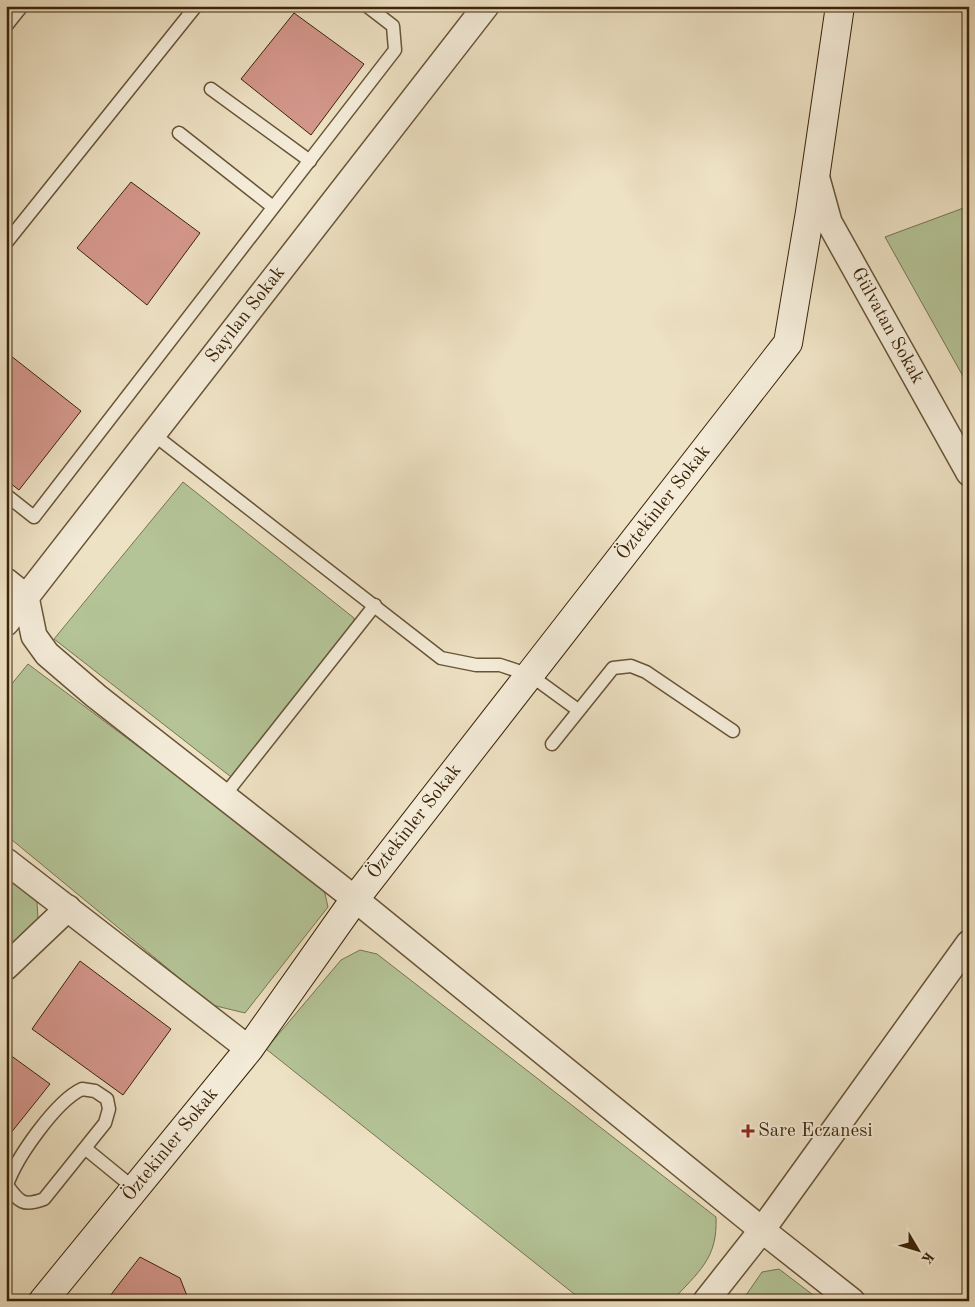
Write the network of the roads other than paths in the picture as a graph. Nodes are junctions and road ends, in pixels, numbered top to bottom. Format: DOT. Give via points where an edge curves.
graph roads {
  1 [pos="22,6"];
  2 [pos="196,6"];
  3 [pos="367,6"];
  4 [pos="486,6"];
  5 [pos="840,6"];
  6 [pos="6,26"];
  7 [pos="211,89"];
  8 [pos="179,133"];
  9 [pos="310,161"];
  10 [pos="816,175"];
  11 [pos="273,207"];
  12 [pos="6,243"];
  13 [pos="153,434"];
  14 [pos="969,473"];
  15 [pos="6,495"];
  16 [pos="6,581"];
  17 [pos="26,597"];
  18 [pos="375,605"];
  19 [pos="6,623"];
  20 [pos="530,675"];
  21 [pos="578,710"];
  22 [pos="733,731"];
  23 [pos="552,744"];
  24 [pos="224,796"];
  25 [pos="6,861"];
  26 [pos="355,898"];
  27 [pos="68,908"];
  28 [pos="969,943"];
  29 [pos="6,967"];
  30 [pos="249,1049"];
  31 [pos="86,1149"];
  32 [pos="136,1189"];
  33 [pos="762,1230"];
  34 [pos="43,1301"];
  35 [pos="706,1301"];
  36 [pos="852,1301"];
  1 -- 6 [label="lane"];
  2 -- 12 [label="lane"];
  3 -- 9 [label="lane" via="393,26 396,50"];
  4 -- 13 [label="street, Sayılan Sokak"];
  5 -- 10 [label="street"];
  7 -- 9 [label="lane"];
  8 -- 11 [label="lane"];
  9 -- 11 [label="lane"];
  10 -- 14 [label="street, Gülvatan Sokak" via="829,222"];
  10 -- 20 [label="street, Öztekinler Sokak" via="788,343"];
  11 -- 15 [label="lane" via="34,516"];
  13 -- 17 [label="street, Sayılan Sokak"];
  13 -- 18 [label="lane"];
  16 -- 17 [label="street"];
  17 -- 19 [label="street, Sayılan Sokak"];
  17 -- 24 [label="street" via="34,636 47,654"];
  18 -- 20 [label="lane" via="441,658 476,665 500,665"];
  18 -- 24 [label="lane"];
  20 -- 21 [label="lane"];
  20 -- 26 [label="street, Öztekinler Sokak"];
  21 -- 22 [label="lane" via="613,668 630,666 646,672"];
  21 -- 23 [label="lane"];
  24 -- 26 [label="street"];
  25 -- 27 [label="street"];
  26 -- 30 [label="street, Öztekinler Sokak"];
  26 -- 33 [label="street"];
  27 -- 29 [label="street"];
  27 -- 30 [label="street"];
  28 -- 33 [label="street"];
  30 -- 32 [label="street, Öztekinler Sokak"];
  31 -- 31 [label="lane" via="44,1199 31,1204 18,1200 7,1185 12,1170 51,1116 70,1095 82,1089 95,1091 108,1099 109,1108 105,1123"];
  31 -- 32 [label="lane"];
  32 -- 34 [label="street, Öztekinler Sokak"];
  33 -- 35 [label="street"];
  33 -- 36 [label="street"];
}
